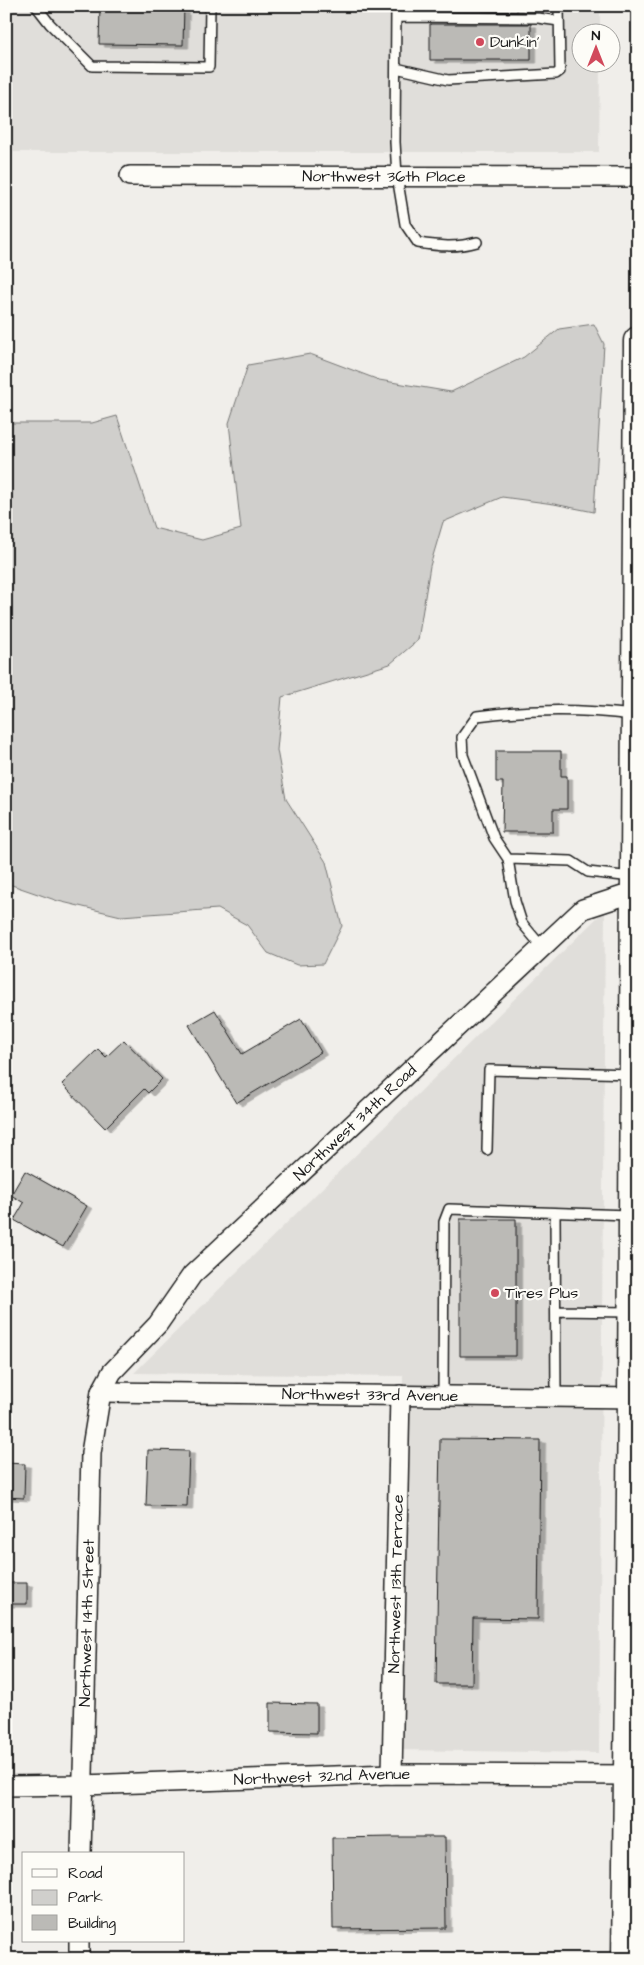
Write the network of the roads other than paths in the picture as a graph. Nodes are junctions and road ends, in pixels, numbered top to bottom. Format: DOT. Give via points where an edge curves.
graph roads {
  1 [pos="36,6"];
  2 [pos="210,6"];
  3 [pos="396,6"];
  4 [pos="559,6"];
  5 [pos="396,17"];
  6 [pos="559,21"];
  7 [pos="396,68"];
  8 [pos="130,176"];
  9 [pos="397,176"];
  10 [pos="638,177"];
  11 [pos="477,242"];
  12 [pos="638,341"];
  13 [pos="637,500"];
  14 [pos="637,662"];
  15 [pos="635,715"];
  16 [pos="636,815"];
  17 [pos="508,859"];
  18 [pos="635,886"];
  19 [pos="542,947"];
  20 [pos="633,1074"];
  21 [pos="635,1106"];
  22 [pos="487,1150"];
  23 [pos="555,1213"];
  24 [pos="632,1215"];
  25 [pos="556,1311"];
  26 [pos="632,1312"];
  27 [pos="102,1392"];
  28 [pos="400,1395"];
  29 [pos="443,1395"];
  30 [pos="556,1397"];
  31 [pos="635,1398"];
  32 [pos="392,1774"];
  33 [pos="632,1775"];
  34 [pos="82,1785"];
  35 [pos="6,1786"];
  36 [pos="81,1852"];
  37 [pos="80,1942"];
  38 [pos="79,1959"];
  39 [pos="626,1959"];
  1 -- 2 [label="lane" via="92,66 187,67 209,66"];
  3 -- 5 [label="lane"];
  4 -- 6 [label="lane"];
  5 -- 6 [label="lane"];
  5 -- 7 [label="lane"];
  6 -- 7 [label="lane" via="560,70 556,74 448,80"];
  7 -- 9 [label="lane"];
  8 -- 9 [label="street, Northwest 36th Place"];
  9 -- 10 [label="street, Northwest 36th Place"];
  9 -- 11 [label="lane" via="405,224 418,243 462,246"];
  12 -- 13 [label="main road"];
  13 -- 14 [label="main road"];
  14 -- 15 [label="main road"];
  15 -- 16 [label="main road"];
  15 -- 17 [label="lane" via="511,712 477,716 462,737 463,755 494,838"];
  16 -- 18 [label="main road"];
  17 -- 18 [label="lane" via="571,861 588,872"];
  17 -- 19 [label="lane" via="522,923"];
  18 -- 19 [label="street, Northwest 34th Road" via="582,909"];
  18 -- 20 [label="main road"];
  19 -- 27 [label="street, Northwest 34th Road" via="192,1275 158,1324 112,1372"];
  20 -- 21 [label="main road"];
  20 -- 22 [label="lane" via="489,1070"];
  21 -- 24 [label="main road"];
  23 -- 24 [label="lane"];
  23 -- 25 [label="lane"];
  23 -- 29 [label="lane" via="449,1209 444,1222"];
  24 -- 26 [label="main road"];
  25 -- 26 [label="lane"];
  25 -- 30 [label="lane"];
  26 -- 31 [label="main road"];
  27 -- 28 [label="street, Northwest 33rd Avenue"];
  27 -- 34 [label="street, Northwest 14th Street" via="91,1453"];
  28 -- 29 [label="street, Northwest 33rd Avenue"];
  28 -- 32 [label="street, Northwest 13th Terrace"];
  29 -- 30 [label="street, Northwest 33rd Avenue"];
  30 -- 31 [label="street, Northwest 33rd Avenue"];
  31 -- 33 [label="main road"];
  32 -- 33 [label="street, Northwest 32nd Avenue"];
  32 -- 34 [label="street, Northwest 32nd Avenue"];
  33 -- 39 [label="main road"];
  34 -- 35 [label="street, Northwest 32nd Avenue"];
  34 -- 36 [label="street, Northwest 14th Street"];
  37 -- 38 [label="street"];
}
